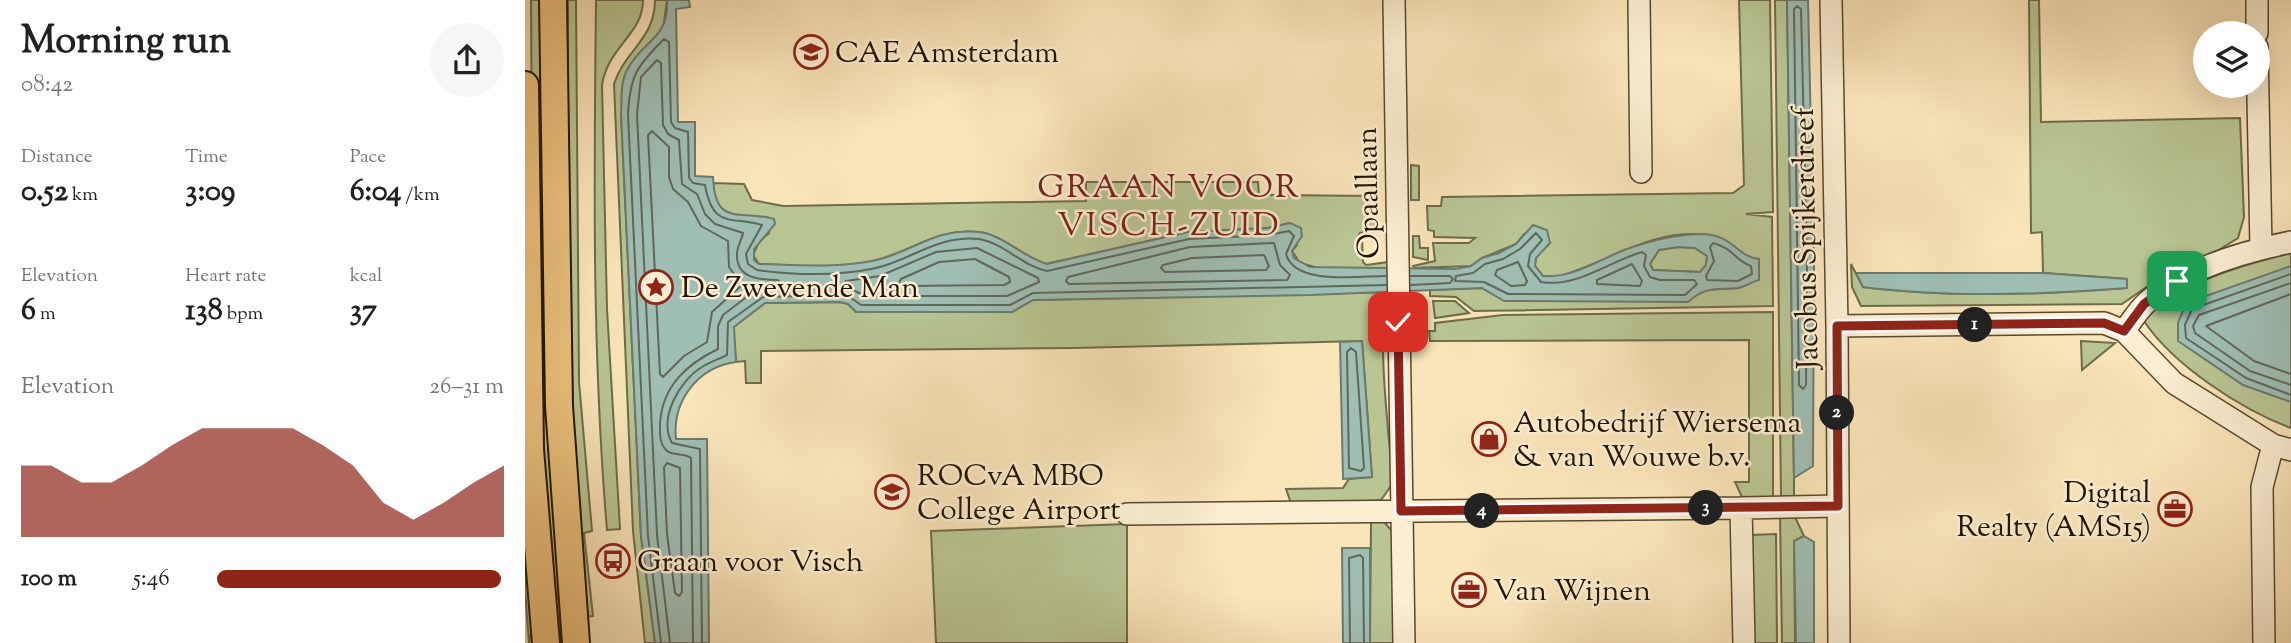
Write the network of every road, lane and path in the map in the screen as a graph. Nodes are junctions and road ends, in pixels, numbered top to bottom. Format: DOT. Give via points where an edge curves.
graph roads {
  1 [pos="553,0"];
  2 [pos="1394,0"];
  3 [pos="1639,0"];
  4 [pos="1831,0"];
  5 [pos="2257,0"];
  6 [pos="2257,21"];
  7 [pos="525,85"];
  8 [pos="2258,98"];
  9 [pos="1641,172"];
  10 [pos="2291,242"];
  11 [pos="2261,248"];
  12 [pos="1837,326"];
  13 [pos="2124,331"];
  14 [pos="2282,448"];
  15 [pos="1838,506"];
  16 [pos="1741,508"];
  17 [pos="1401,511"];
  18 [pos="1127,514"];
  19 [pos="546,643"];
  20 [pos="576,643"];
  21 [pos="1404,643"];
  22 [pos="1744,643"];
  23 [pos="1839,643"];
  24 [pos="2264,643"];
  1 -- 20 [label="main road" via="559,406"];
  2 -- 17 [label="street, Opaallaan"];
  3 -- 9 [label="street"];
  4 -- 12 [label="street, Jacobus Spijkerdreef"];
  5 -- 6 [label="street"];
  7 -- 19 [label="main road" via="530,450"];
  8 -- 11 [label="street"];
  10 -- 11 [label="street"];
  11 -- 13 [label="street" via="2177,281 2144,304"];
  12 -- 13 [label="street" via="2104,323"];
  12 -- 15 [label="street, Jacobus Spijkerdreef"];
  13 -- 14 [label="street" via="2174,383"];
  14 -- 24 [label="street" via="2262,487"];
  15 -- 16 [label="street"];
  15 -- 23 [label="street, Jacobus Spijkerdreef"];
  16 -- 17 [label="street"];
  16 -- 22 [label="street"];
  17 -- 18 [label="street"];
  17 -- 21 [label="street, Opaallaan"];
}
